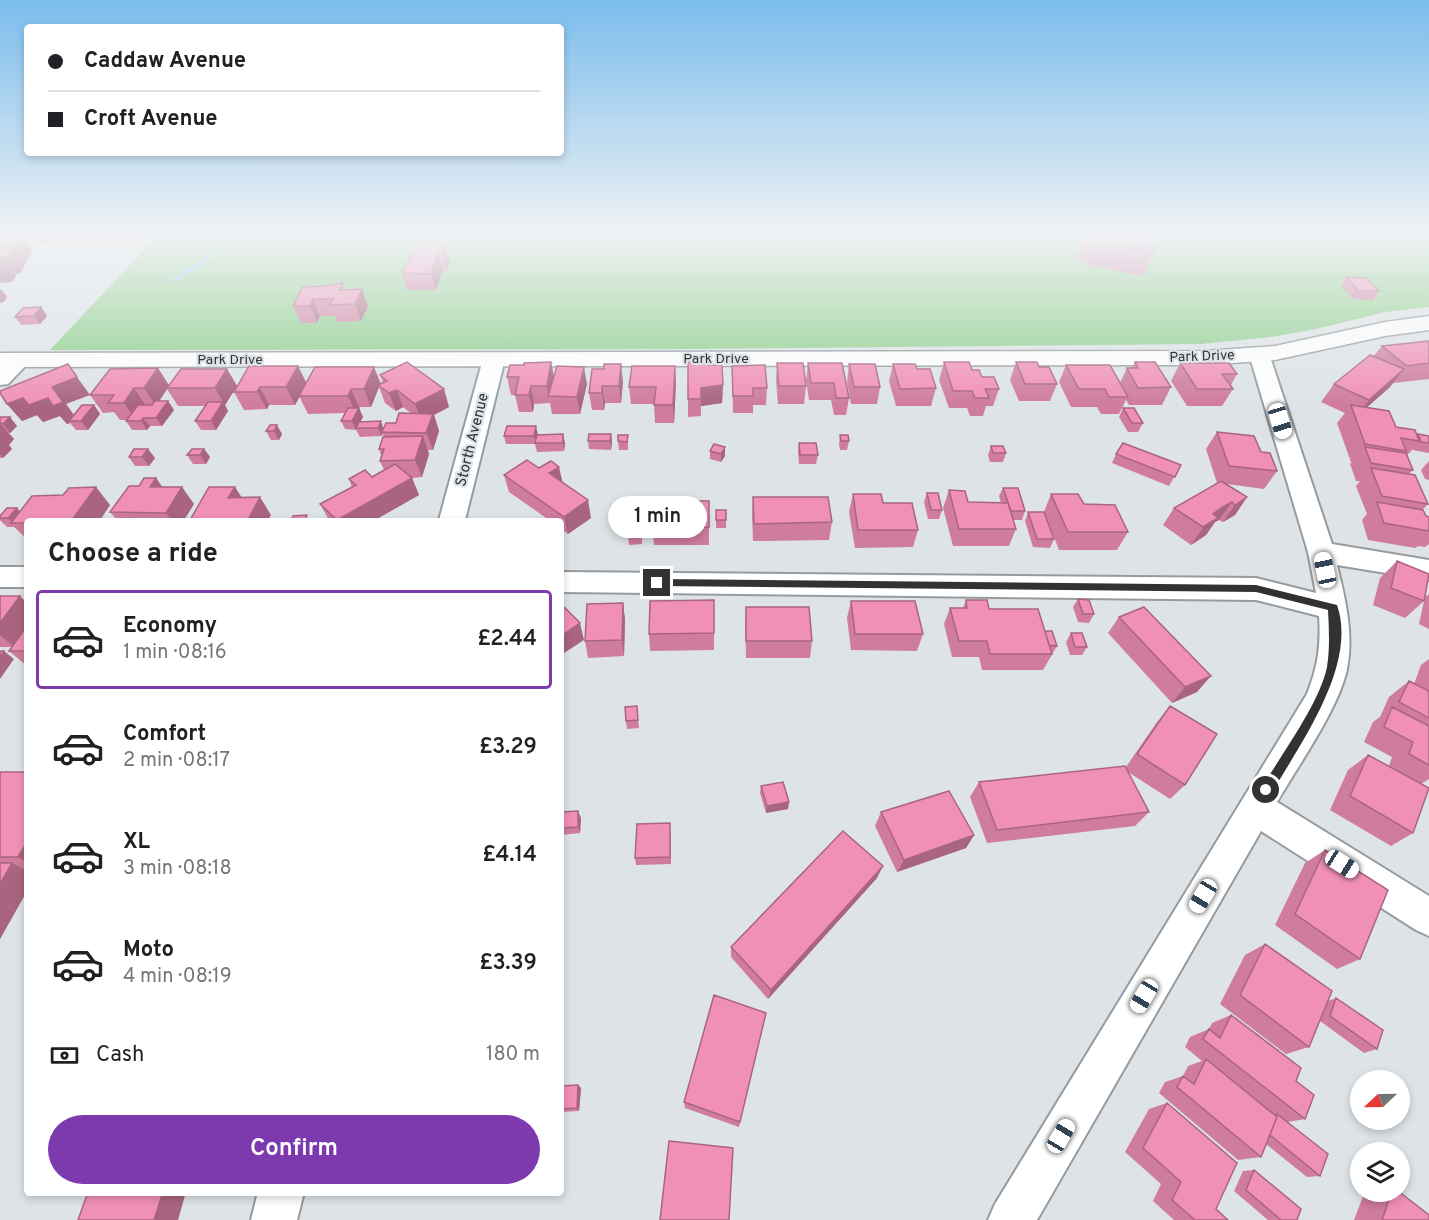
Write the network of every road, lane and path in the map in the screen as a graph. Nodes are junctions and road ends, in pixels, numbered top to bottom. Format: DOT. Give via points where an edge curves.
graph roads {
  1 [pos="1429,323"];
  2 [pos="1258,354"];
  3 [pos="494,359"];
  4 [pos="10,360"];
  5 [pos="0,379"];
  6 [pos="453,518"];
  7 [pos="1321,552"];
  8 [pos="1429,570"];
  9 [pos="0,577"];
  10 [pos="24,577"];
  11 [pos="564,582"];
  12 [pos="1333,608"];
  13 [pos="1256,808"];
  14 [pos="1429,917"];
  15 [pos="280,1196"];
  16 [pos="274,1220"];
  17 [pos="1011,1220"];
  1 -- 2 [label="street, Park Drive"];
  2 -- 3 [label="street, Park Drive" via="1204,358"];
  2 -- 7 [label="street"];
  3 -- 4 [label="street, Park Drive"];
  3 -- 6 [label="street, Storth Avenue"];
  4 -- 5 [label="street"];
  7 -- 8 [label="street"];
  7 -- 12 [label="street"];
  9 -- 10 [label="street"];
  11 -- 12 [label="street" via="1256,589"];
  12 -- 13 [label="street" via="1332,669 1320,700"];
  13 -- 14 [label="street"];
  13 -- 17 [label="street"];
  15 -- 16 [label="street"];
}
